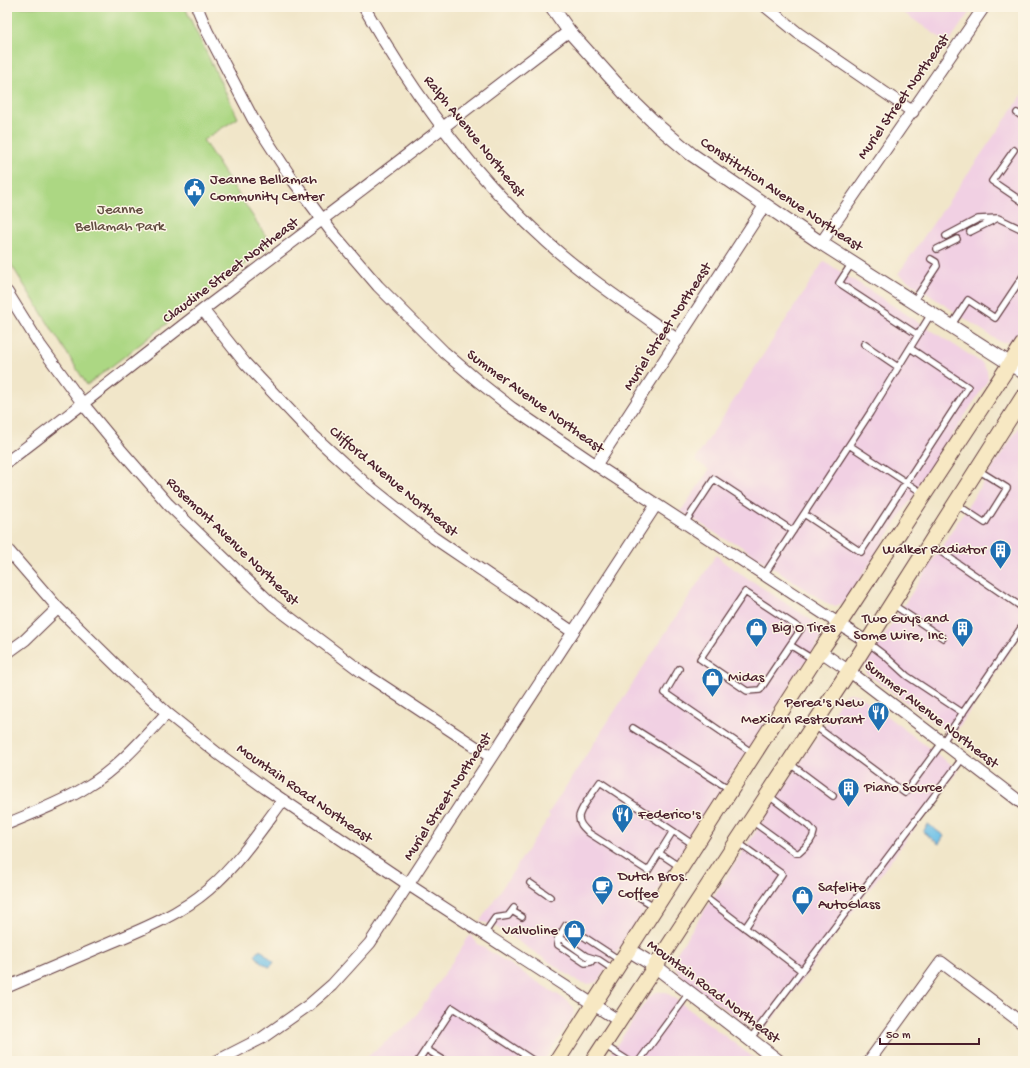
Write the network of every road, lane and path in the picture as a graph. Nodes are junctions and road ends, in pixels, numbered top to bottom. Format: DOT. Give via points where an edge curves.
graph roads {
  1 [pos="197,7"];
  2 [pos="364,7"];
  3 [pos="552,7"];
  4 [pos="766,7"];
  5 [pos="984,7"];
  6 [pos="569,31"];
  7 [pos="913,112"];
  8 [pos="1017,113"];
  9 [pos="1023,117"];
  10 [pos="444,128"];
  11 [pos="1014,150"];
  12 [pos="1023,202"];
  13 [pos="765,206"];
  14 [pos="998,218"];
  15 [pos="323,220"];
  16 [pos="1023,230"];
  17 [pos="970,232"];
  18 [pos="946,236"];
  19 [pos="957,239"];
  20 [pos="821,243"];
  21 [pos="937,249"];
  22 [pos="931,259"];
  23 [pos="852,263"];
  24 [pos="1023,276"];
  25 [pos="7,292"];
  26 [pos="914,302"];
  27 [pos="203,310"];
  28 [pos="931,314"];
  29 [pos="951,326"];
  30 [pos="918,335"];
  31 [pos="678,340"];
  32 [pos="864,344"];
  33 [pos="1023,344"];
  34 [pos="910,348"];
  35 [pos="1010,364"];
  36 [pos="898,367"];
  37 [pos="1023,372"];
  38 [pos="1023,397"];
  39 [pos="83,404"];
  40 [pos="849,445"];
  41 [pos="7,462"];
  42 [pos="596,466"];
  43 [pos="977,469"];
  44 [pos="906,482"];
  45 [pos="925,494"];
  46 [pos="955,504"];
  47 [pos="656,505"];
  48 [pos="804,514"];
  49 [pos="685,523"];
  50 [pos="793,531"];
  51 [pos="930,544"];
  52 [pos="7,549"];
  53 [pos="764,575"];
  54 [pos="892,604"];
  55 [pos="58,608"];
  56 [pos="1023,608"];
  57 [pos="839,624"];
  58 [pos="1023,625"];
  59 [pos="573,632"];
  60 [pos="943,638"];
  61 [pos="867,642"];
  62 [pos="790,645"];
  63 [pos="7,653"];
  64 [pos="817,656"];
  65 [pos="679,669"];
  66 [pos="849,671"];
  67 [pos="167,713"];
  68 [pos="963,713"];
  69 [pos="813,725"];
  70 [pos="633,728"];
  71 [pos="942,743"];
  72 [pos="754,754"];
  73 [pos="492,757"];
  74 [pos="962,758"];
  75 [pos="789,762"];
  76 [pos="731,790"];
  77 [pos="768,795"];
  78 [pos="833,796"];
  79 [pos="283,800"];
  80 [pos="1023,804"];
  81 [pos="751,820"];
  82 [pos="7,824"];
  83 [pos="673,831"];
  84 [pos="737,841"];
  85 [pos="696,846"];
  86 [pos="659,853"];
  87 [pos="682,868"];
  88 [pos="530,883"];
  89 [pos="408,885"];
  90 [pos="636,894"];
  91 [pos="702,894"];
  92 [pos="550,897"];
  93 [pos="656,908"];
  94 [pos="522,917"];
  95 [pos="746,928"];
  96 [pos="484,934"];
  97 [pos="622,961"];
  98 [pos="655,966"];
  99 [pos="802,971"];
  100 [pos="7,987"];
  101 [pos="689,993"];
  102 [pos="593,1004"];
  103 [pos="619,1021"];
  104 [pos="1023,1024"];
  105 [pos="750,1040"];
  106 [pos="604,1045"];
  107 [pos="426,1049"];
  108 [pos="770,1059"];
  109 [pos="217,1061"];
  110 [pos="418,1061"];
  111 [pos="445,1061"];
  112 [pos="534,1061"];
  113 [pos="557,1061"];
  114 [pos="593,1061"];
  115 [pos="629,1061"];
  116 [pos="639,1061"];
  117 [pos="869,1061"];
  1 -- 15 [label="street, Summer Avenue Northeast" via="253,119 292,179"];
  2 -- 10 [label="street, Ralph Avenue Northeast" via="384,43"];
  3 -- 6 [label="street, Constitution Avenue Northeast"];
  4 -- 7 [label="street"];
  5 -- 7 [label="street, Muriel Street Northeast"];
  6 -- 10 [label="street, Claudine Street Northeast"];
  6 -- 13 [label="street, Constitution Avenue Northeast" via="629,98 659,127"];
  7 -- 20 [label="street, Muriel Street Northeast"];
  8 -- 9 [label="lane"];
  10 -- 15 [label="street, Claudine Street Northeast"];
  10 -- 31 [label="street, Ralph Avenue Northeast" via="488,183 548,243 592,280"];
  11 -- 12 [label="lane" via="992,181"];
  13 -- 20 [label="street, Constitution Avenue Northeast"];
  13 -- 31 [label="street, Muriel Street Northeast"];
  14 -- 16 [label="lane"];
  14 -- 17 [label="lane"];
  14 -- 18 [label="lane" via="978,219"];
  15 -- 27 [label="street, Claudine Street Northeast"];
  15 -- 42 [label="street, Summer Avenue Northeast" via="378,286 444,352 512,408"];
  19 -- 21 [label="lane"];
  20 -- 23 [label="street, Constitution Avenue Northeast"];
  22 -- 26 [label="lane" via="937,266"];
  23 -- 26 [label="street, Constitution Avenue Northeast"];
  23 -- 30 [label="lane" via="839,283"];
  24 -- 29 [label="lane" via="995,318 968,300"];
  25 -- 39 [label="street, Rosemont Avenue Northeast" via="40,345"];
  26 -- 28 [label="street, Constitution Avenue Northeast"];
  27 -- 39 [label="street, Claudine Street Northeast"];
  27 -- 59 [label="street, Clifford Avenue Northeast" via="245,363 314,436 364,482 434,538"];
  28 -- 29 [label="street, Constitution Avenue Northeast"];
  28 -- 30 [label="lane"];
  29 -- 35 [label="street, Constitution Avenue Northeast"];
  30 -- 34 [label="lane"];
  31 -- 42 [label="street, Muriel Street Northeast"];
  32 -- 36 [label="lane"];
  33 -- 35 [label="main road"];
  34 -- 36 [label="lane"];
  34 -- 44 [label="lane" via="968,386"];
  35 -- 37 [label="street, Constitution Avenue Northeast"];
  35 -- 45 [label="main road"];
  36 -- 40 [label="lane"];
  38 -- 43 [label="main road"];
  39 -- 41 [label="street, Claudine Street Northeast"];
  39 -- 73 [label="street, Rosemont Avenue Northeast" via="168,504 274,605 362,672"];
  40 -- 44 [label="lane"];
  40 -- 48 [label="lane"];
  42 -- 47 [label="street, Summer Avenue Northeast"];
  43 -- 46 [label="main road"];
  43 -- 46 [label="lane" via="1007,488 1000,500 985,523"];
  44 -- 45 [label="lane"];
  44 -- 48 [label="lane" via="861,552"];
  45 -- 57 [label="main road"];
  46 -- 51 [label="main road"];
  47 -- 49 [label="street, Summer Avenue Northeast"];
  47 -- 59 [label="street, Muriel Street Northeast"];
  48 -- 50 [label="lane"];
  49 -- 50 [label="lane" via="714,479"];
  49 -- 53 [label="street, Summer Avenue Northeast"];
  50 -- 53 [label="lane"];
  51 -- 54 [label="main road"];
  51 -- 56 [label="lane"];
  52 -- 55 [label="street, Mountain Road Northeast"];
  53 -- 57 [label="street, Summer Avenue Northeast"];
  54 -- 60 [label="lane"];
  54 -- 61 [label="main road"];
  55 -- 63 [label="street" via="25,640"];
  55 -- 67 [label="street, Mountain Road Northeast"];
  57 -- 61 [label="street, Summer Avenue Northeast"];
  57 -- 64 [label="main road"];
  58 -- 68 [label="lane"];
  59 -- 73 [label="street, Muriel Street Northeast"];
  61 -- 66 [label="main road"];
  61 -- 68 [label="lane" via="907,676"];
  62 -- 62 [label="lane" via="801,629 745,592 700,659 747,691 760,690"];
  62 -- 64 [label="lane"];
  64 -- 66 [label="street, Summer Avenue Northeast"];
  64 -- 72 [label="main road"];
  65 -- 72 [label="lane" via="665,693"];
  66 -- 69 [label="main road"];
  66 -- 71 [label="street, Summer Avenue Northeast"];
  67 -- 79 [label="street, Mountain Road Northeast"];
  67 -- 82 [label="street" via="113,767 90,785 63,800"];
  68 -- 71 [label="lane"];
  69 -- 71 [label="lane" via="905,793"];
  69 -- 75 [label="main road"];
  70 -- 76 [label="lane"];
  71 -- 74 [label="street, Summer Avenue Northeast"];
  72 -- 76 [label="main road"];
  73 -- 89 [label="street, Muriel Street Northeast"];
  74 -- 80 [label="street, Summer Avenue Northeast"];
  74 -- 99 [label="lane"];
  75 -- 77 [label="main road"];
  75 -- 78 [label="lane"];
  76 -- 85 [label="main road"];
  77 -- 81 [label="main road"];
  77 -- 81 [label="lane" via="810,827 814,832 813,836 803,849 796,853"];
  79 -- 89 [label="street, Mountain Road Northeast"];
  79 -- 100 [label="street" via="230,869 209,890 192,902 155,924"];
  81 -- 84 [label="main road"];
  83 -- 85 [label="lane"];
  83 -- 86 [label="lane"];
  83 -- 86 [label="lane" via="600,782 582,808 579,817 581,825 589,833 648,871"];
  84 -- 91 [label="main road"];
  84 -- 95 [label="lane" via="782,874"];
  85 -- 87 [label="main road"];
  86 -- 87 [label="lane"];
  87 -- 93 [label="main road"];
  88 -- 92 [label="lane"];
  89 -- 96 [label="street, Mountain Road Northeast"];
  89 -- 109 [label="street, Muriel Street Northeast" via="370,943 332,985 309,1006 262,1038"];
  90 -- 93 [label="lane"];
  91 -- 95 [label="lane"];
  91 -- 98 [label="main road"];
  93 -- 97 [label="main road"];
  94 -- 96 [label="lane" via="513,909 508,916 496,918"];
  95 -- 99 [label="lane"];
  96 -- 102 [label="street, Mountain Road Northeast"];
  97 -- 97 [label="lane" via="566,925 557,940 562,939 593,959"];
  97 -- 98 [label="street, Mountain Road Northeast"];
  97 -- 102 [label="main road"];
  98 -- 101 [label="street, Mountain Road Northeast"];
  98 -- 103 [label="main road"];
  99 -- 105 [label="lane"];
  101 -- 105 [label="street, Mountain Road Northeast"];
  101 -- 116 [label="lane"];
  102 -- 103 [label="street, Mountain Road Northeast"];
  102 -- 113 [label="main road"];
  103 -- 106 [label="main road"];
  104 -- 117 [label="street" via="941,962"];
  105 -- 108 [label="street, Mountain Road Northeast"];
  106 -- 114 [label="main road"];
  106 -- 115 [label="lane"];
  107 -- 110 [label="lane"];
  107 -- 111 [label="lane"];
  107 -- 112 [label="lane" via="453,1008"];
}
